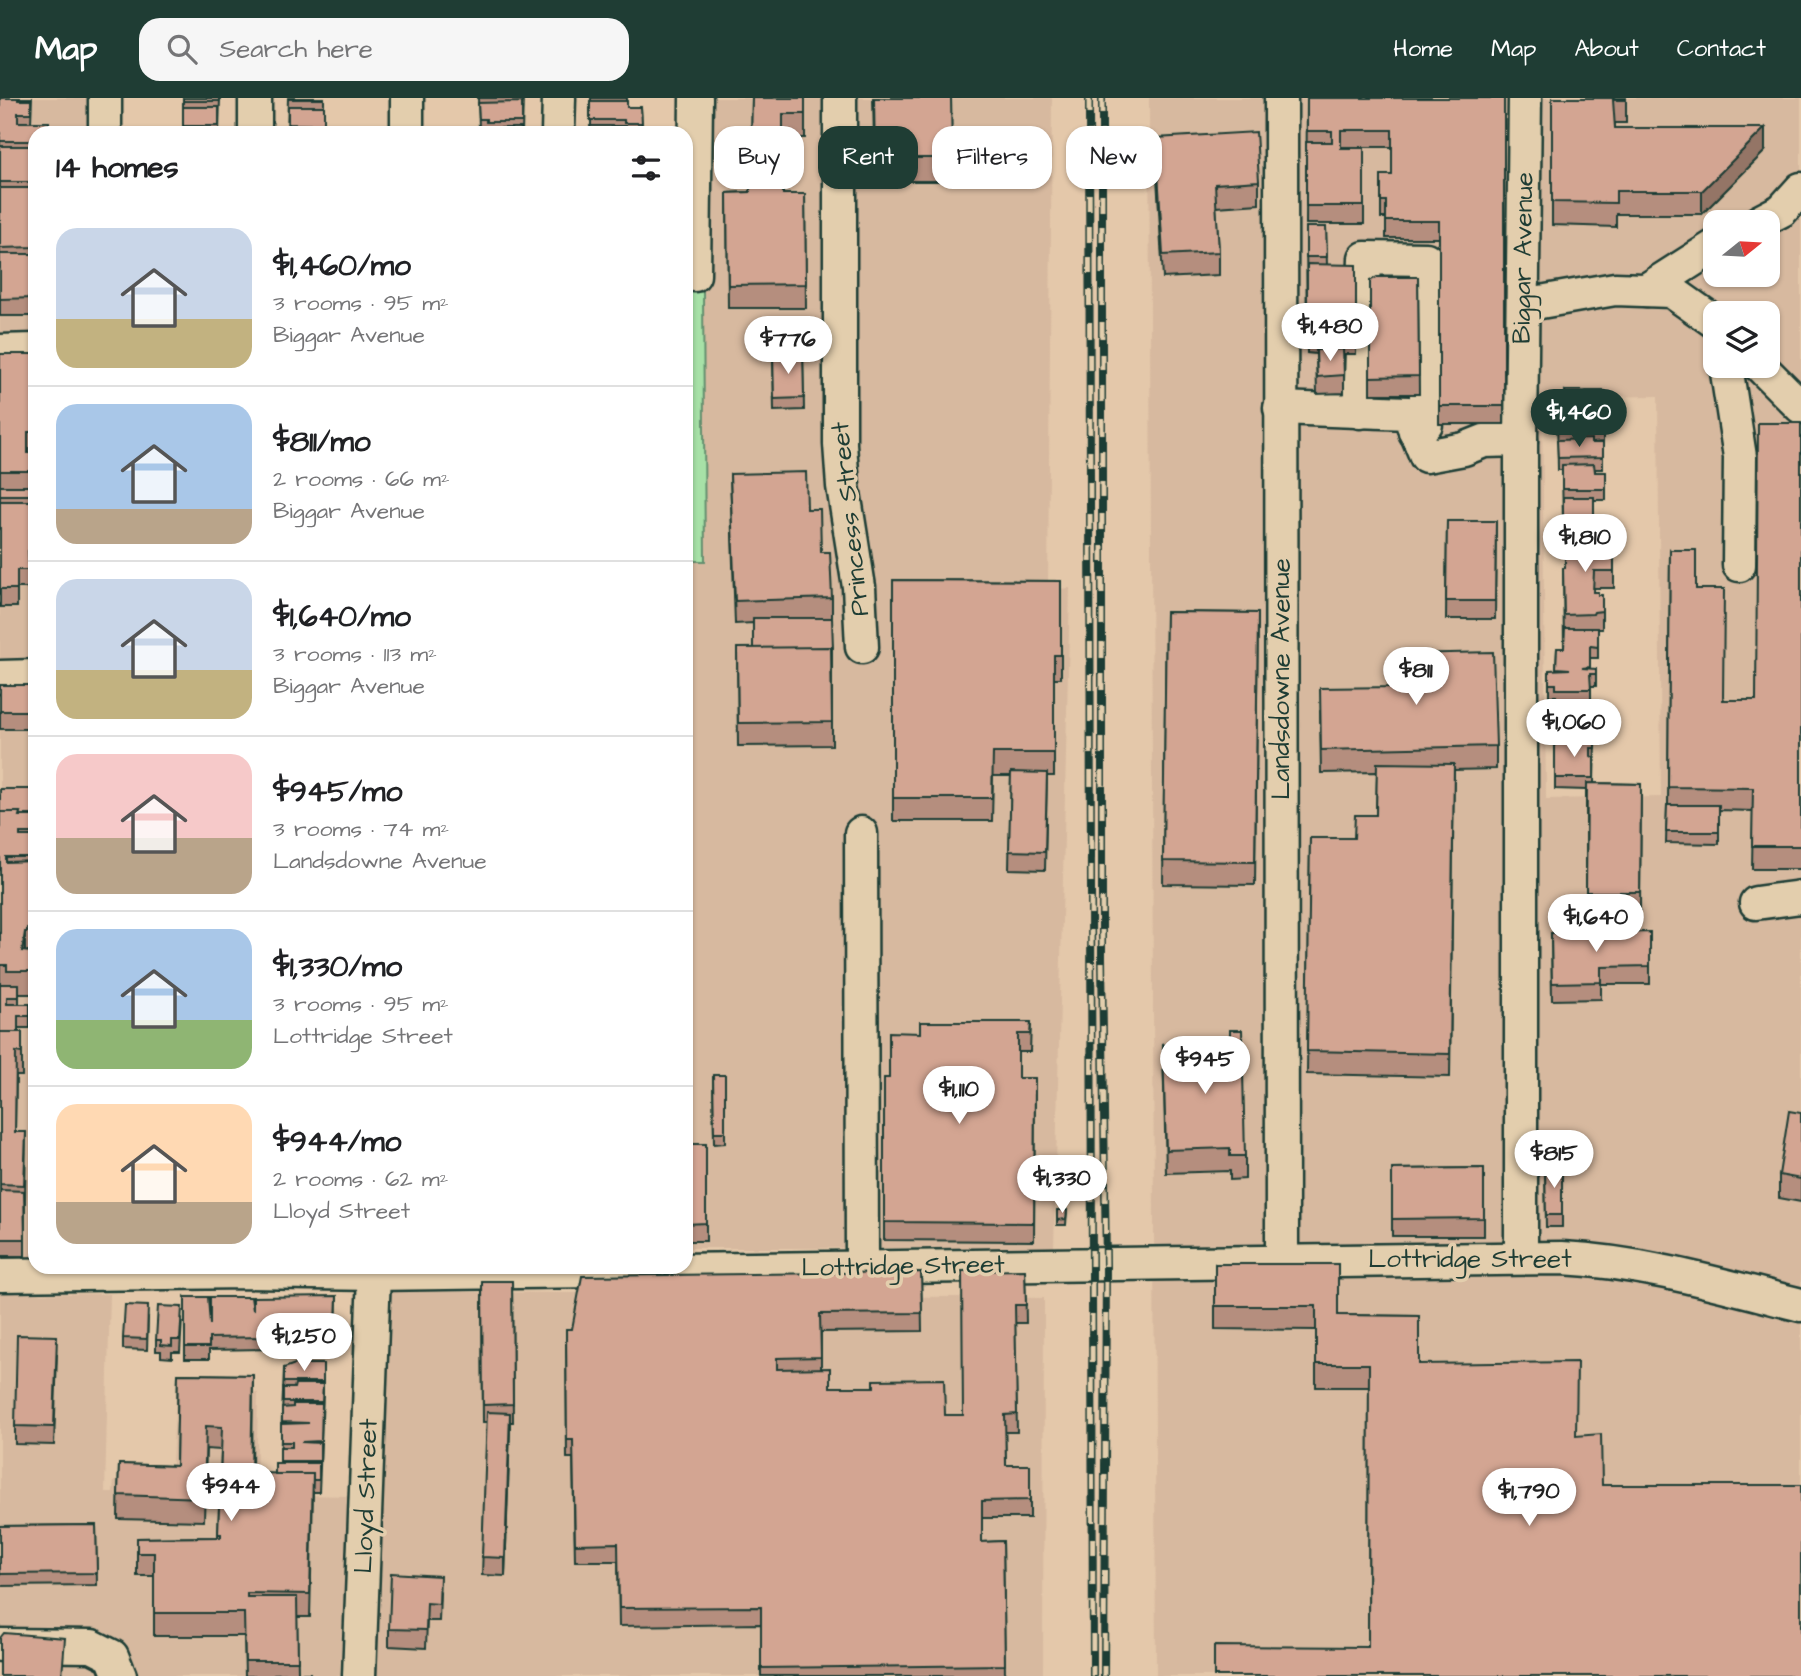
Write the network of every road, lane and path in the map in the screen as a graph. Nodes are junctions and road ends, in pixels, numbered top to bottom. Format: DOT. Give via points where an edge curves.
graph roads {
  1 [pos="105,98"];
  2 [pos="255,98"];
  3 [pos="407,98"];
  4 [pos="559,98"];
  5 [pos="696,98"];
  6 [pos="839,98"];
  7 [pos="1281,98"];
  8 [pos="1525,98"];
  9 [pos="104,126"];
  10 [pos="255,126"];
  11 [pos="407,126"];
  12 [pos="558,126"];
  13 [pos="1801,189"];
  14 [pos="1780,211"];
  15 [pos="1703,254"];
  16 [pos="694,275"];
  17 [pos="1646,290"];
  18 [pos="1522,304"];
  19 [pos="1703,314"];
  20 [pos="28,350"];
  21 [pos="0,351"];
  22 [pos="1728,378"];
  23 [pos="1772,378"];
  24 [pos="1801,407"];
  25 [pos="1280,408"];
  26 [pos="1360,412"];
  27 [pos="1415,432"];
  28 [pos="1521,440"];
  29 [pos="1739,565"];
  30 [pos="862,647"];
  31 [pos="28,676"];
  32 [pos="0,677"];
  33 [pos="861,833"];
  34 [pos="1801,897"];
  35 [pos="1756,903"];
  36 [pos="1521,1258"];
  37 [pos="1282,1260"];
  38 [pos="862,1267"];
  39 [pos="693,1268"];
  40 [pos="28,1274"];
  41 [pos="389,1274"];
  42 [pos="0,1275"];
  43 [pos="1801,1305"];
  44 [pos="0,1645"];
  45 [pos="120,1676"];
  46 [pos="359,1676"];
  1 -- 9 [label="street"];
  2 -- 10 [label="street"];
  3 -- 11 [label="street"];
  4 -- 12 [label="street"];
  5 -- 16 [label="street"];
  6 -- 30 [label="street, Princess Street" via="840,444"];
  7 -- 25 [label="street, Landsdowne Avenue"];
  8 -- 18 [label="street, Biggar Avenue"];
  13 -- 14 [label="street"];
  15 -- 17 [label="street"];
  17 -- 18 [label="street" via="1615,289"];
  17 -- 19 [label="street" via="1671,291"];
  18 -- 28 [label="street, Biggar Avenue"];
  20 -- 21 [label="street"];
  22 -- 29 [label="street" via="1740,457"];
  23 -- 24 [label="street"];
  25 -- 26 [label="street"];
  25 -- 37 [label="street, Landsdowne Avenue"];
  26 -- 27 [label="street" via="1408,413"];
  26 -- 27 [label="street" via="1365,258 1426,259 1426,424"];
  27 -- 28 [label="street" via="1426,456 1484,441"];
  28 -- 36 [label="street, Biggar Avenue"];
  31 -- 32 [label="street"];
  33 -- 38 [label="street"];
  34 -- 35 [label="street"];
  36 -- 37 [label="street, Lottridge Street"];
  36 -- 43 [label="street, Lottridge Street" via="1604,1260"];
  37 -- 38 [label="street, Lottridge Street"];
  38 -- 39 [label="street, Lottridge Street"];
  40 -- 42 [label="street, Lottridge Street"];
  41 -- 46 [label="street, Lloyd Street"];
  44 -- 45 [label="street" via="92,1646 112,1656"];
}
